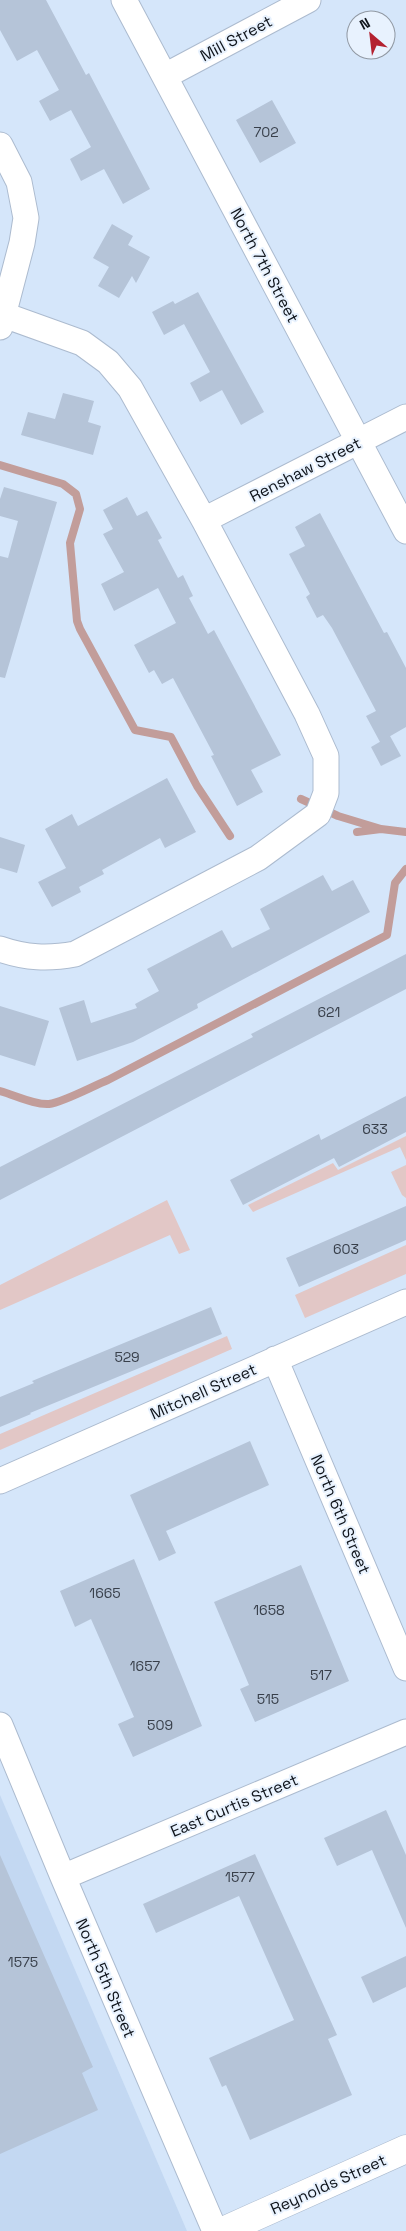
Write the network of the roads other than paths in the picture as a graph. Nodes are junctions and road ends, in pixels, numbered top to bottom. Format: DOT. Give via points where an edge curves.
graph roads {
  1 [pos="124,0"];
  2 [pos="308,0"];
  3 [pos="165,76"];
  4 [pos="0,145"];
  5 [pos="2,321"];
  6 [pos="406,417"];
  7 [pos="359,442"];
  8 [pos="204,520"];
  9 [pos="406,530"];
  10 [pos="0,949"];
  11 [pos="406,1302"];
  12 [pos="275,1359"];
  13 [pos="0,1481"];
  14 [pos="406,1668"];
  15 [pos="0,1725"];
  16 [pos="406,1732"];
  17 [pos="63,1877"];
  18 [pos="406,2149"];
  19 [pos="214,2231"];
  20 [pos="223,2231"];
  1 -- 3 [label="street, North 7th Street"];
  2 -- 3 [label="street, Mill Street"];
  3 -- 7 [label="street, North 7th Street"];
  4 -- 5 [label="street" via="19,182 26,218"];
  5 -- 8 [label="street" via="82,343 108,362 130,388"];
  6 -- 7 [label="street, Renshaw Street"];
  7 -- 8 [label="street, Renshaw Street"];
  7 -- 9 [label="street, North 7th Street"];
  8 -- 10 [label="street" via="326,756 326,793 318,814 258,858 75,954 49,958 21,956"];
  11 -- 12 [label="street, Mitchell Street"];
  12 -- 13 [label="street, Mitchell Street"];
  12 -- 14 [label="street, North 6th Street"];
  15 -- 17 [label="street, North 5th Street"];
  16 -- 17 [label="street, East Curtis Street"];
  17 -- 19 [label="street, North 5th Street"];
  18 -- 20 [label="main road, Reynolds Street"];
}
